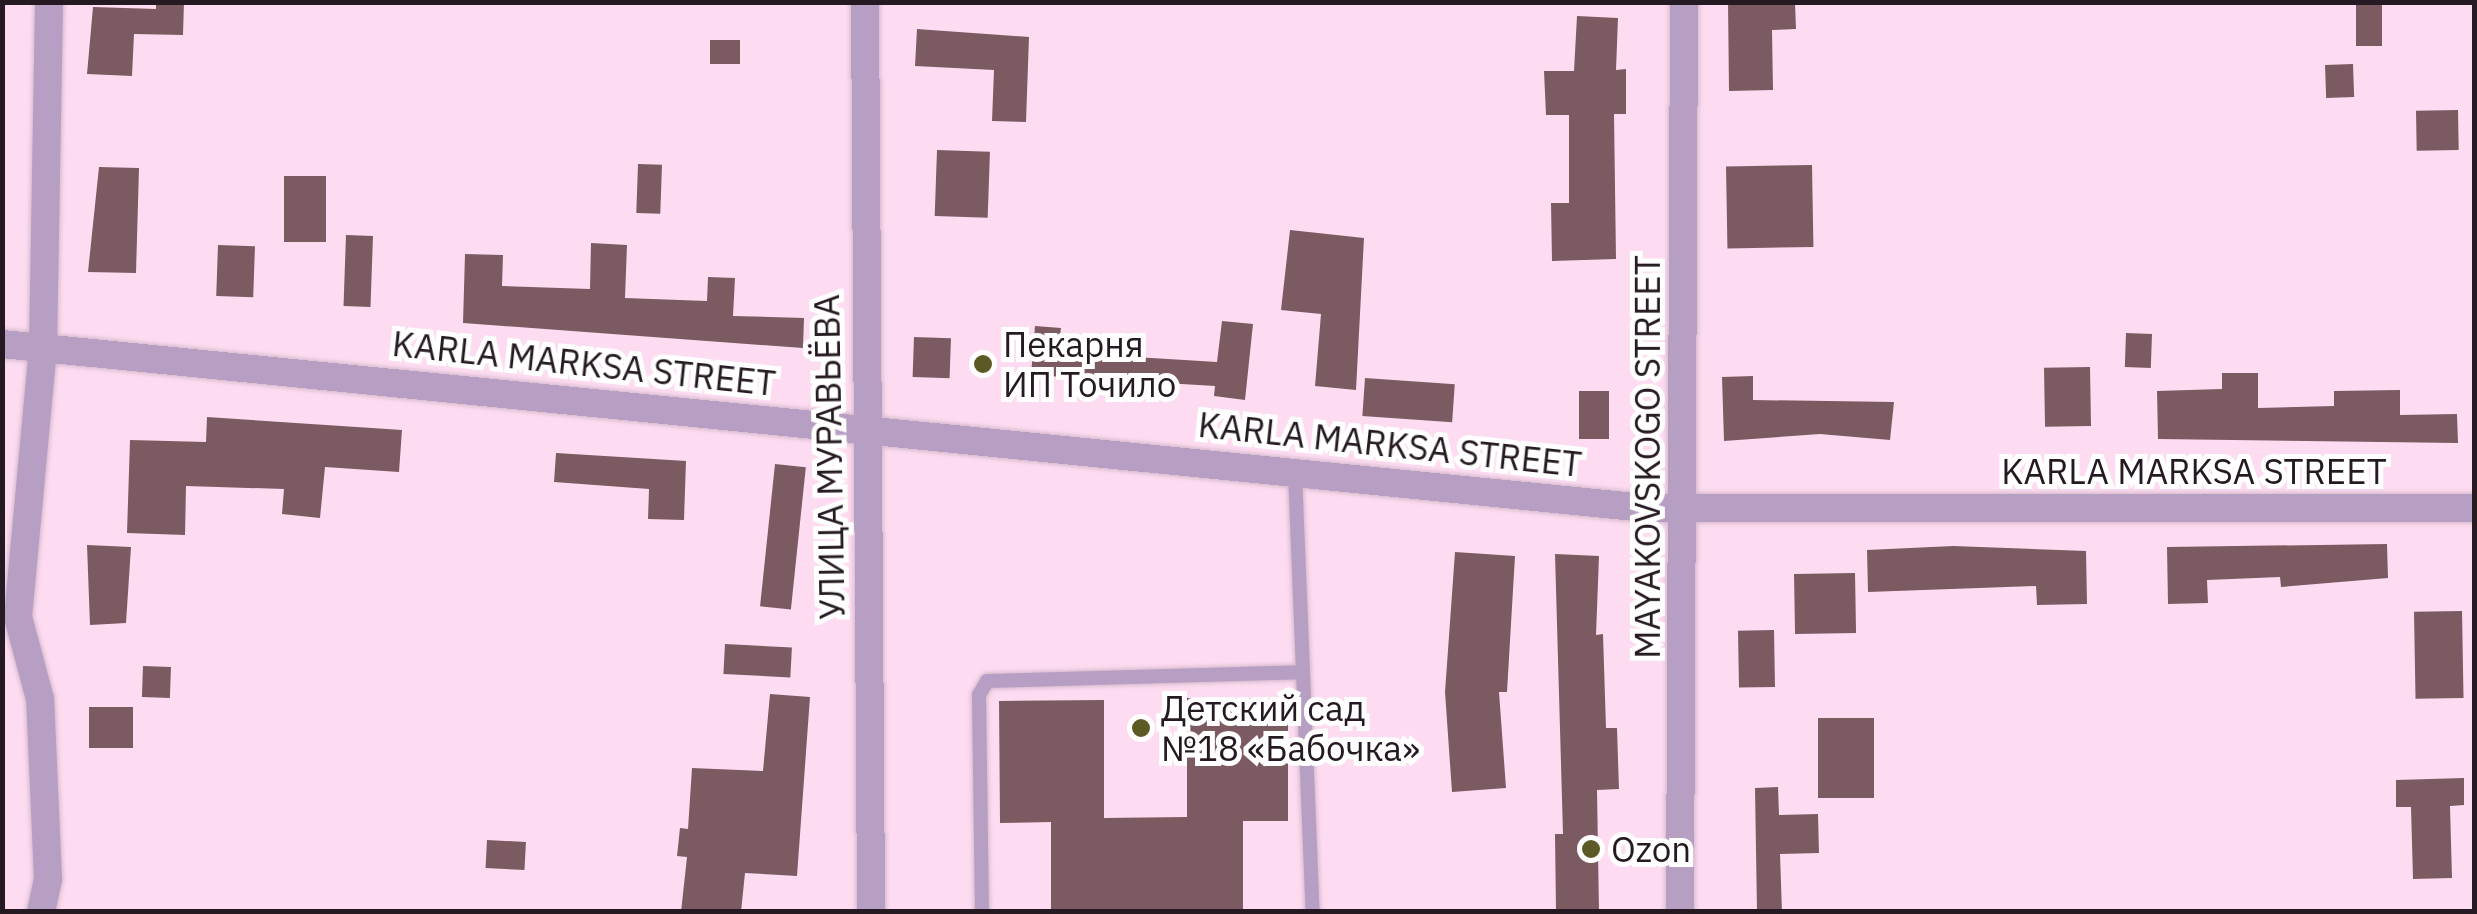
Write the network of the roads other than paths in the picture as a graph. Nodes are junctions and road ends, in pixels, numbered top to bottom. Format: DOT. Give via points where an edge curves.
graph roads {
  1 [pos="49,2"];
  2 [pos="865,2"];
  3 [pos="1684,2"];
  4 [pos="2,344"];
  5 [pos="43,348"];
  6 [pos="867,428"];
  7 [pos="1295,472"];
  8 [pos="2474,508"];
  9 [pos="1687,510"];
  10 [pos="10,616"];
  11 [pos="1303,672"];
  12 [pos="41,912"];
  13 [pos="871,912"];
  14 [pos="982,912"];
  15 [pos="1312,912"];
  16 [pos="1680,912"];
  1 -- 5 [label="street"];
  2 -- 6 [label="street, УЛИЦА МУРАВЬЁВА"];
  3 -- 9 [label="street, MAYAKOVSKOGO STREET"];
  4 -- 5 [label="street, KARLA MARKSA STREET"];
  5 -- 6 [label="street, KARLA MARKSA STREET"];
  5 -- 10 [label="street"];
  6 -- 7 [label="street, KARLA MARKSA STREET"];
  6 -- 13 [label="street, УЛИЦА МУРАВЬЁВА"];
  7 -- 9 [label="street, KARLA MARKSA STREET"];
  7 -- 11 [label="lane"];
  8 -- 9 [label="street, KARLA MARKSA STREET"];
  9 -- 16 [label="street, MAYAKOVSKOGO STREET"];
  10 -- 12 [label="street" via="40,699 48,879"];
  11 -- 14 [label="lane" via="987,680 979,695"];
  11 -- 15 [label="lane"];
}
